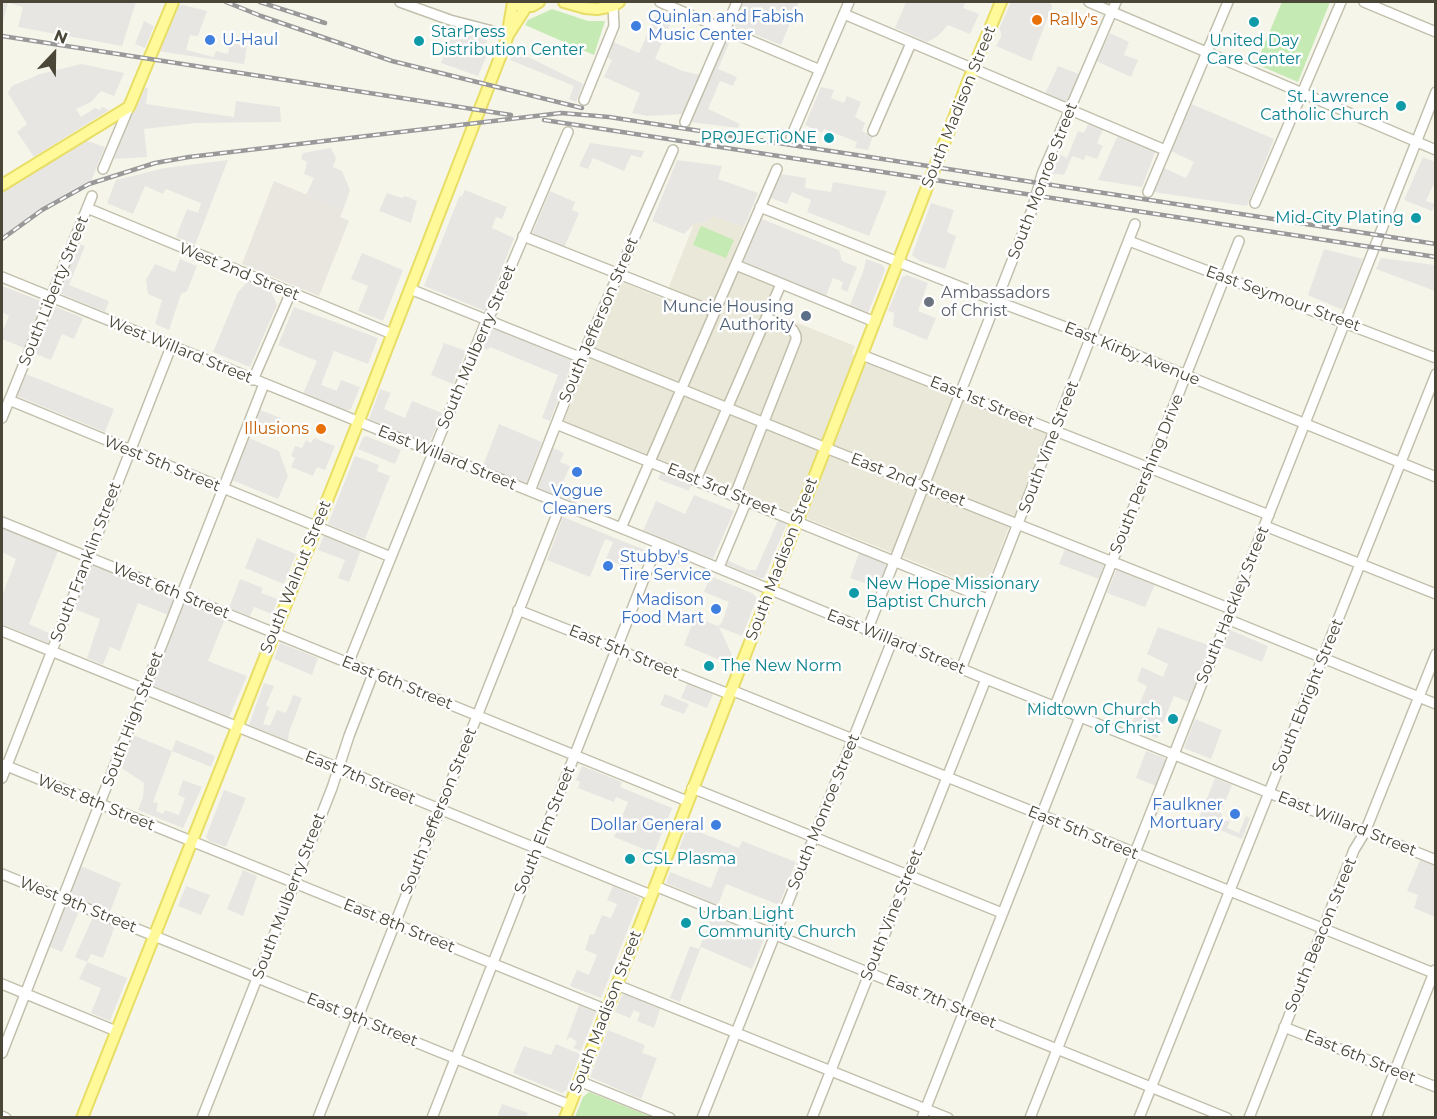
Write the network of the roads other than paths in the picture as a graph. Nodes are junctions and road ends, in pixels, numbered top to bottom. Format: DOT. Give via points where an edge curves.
graph roads {
  1 [pos="173,2"];
  2 [pos="400,2"];
  3 [pos="513,2"];
  4 [pos="539,2"];
  5 [pos="564,2"];
  6 [pos="660,2"];
  7 [pos="737,2"];
  8 [pos="849,2"];
  9 [pos="1001,2"];
  10 [pos="1089,2"];
  11 [pos="1116,2"];
  12 [pos="1228,2"];
  13 [pos="1341,2"];
  14 [pos="1364,2"];
  15 [pos="616,4"];
  16 [pos="526,7"];
  17 [pos="1112,11"];
  18 [pos="844,14"];
  19 [pos="725,29"];
  20 [pos="1436,32"];
  21 [pos="508,35"];
  22 [pos="911,43"];
  23 [pos="1207,51"];
  24 [pos="973,69"];
  25 [pos="820,70"];
  26 [pos="1301,92"];
  27 [pos="1436,92"];
  28 [pos="584,100"];
  29 [pos="129,107"];
  30 [pos="1070,110"];
  31 [pos="685,122"];
  32 [pos="873,131"];
  33 [pos="568,132"];
  34 [pos="791,136"];
  35 [pos="1416,142"];
  36 [pos="673,150"];
  37 [pos="1165,150"];
  38 [pos="1436,150"];
  39 [pos="103,169"];
  40 [pos="777,169"];
  41 [pos="2,184"];
  42 [pos="1148,192"];
  43 [pos="92,196"];
  44 [pos="1255,203"];
  45 [pos="760,207"];
  46 [pos="87,208"];
  47 [pos="1135,224"];
  48 [pos="523,236"];
  49 [pos="1129,241"];
  50 [pos="1239,241"];
  51 [pos="898,262"];
  52 [pos="736,265"];
  53 [pos="618,274"];
  54 [pos="2,277"];
  55 [pos="1224,278"];
  56 [pos="781,284"];
  57 [pos="410,289"];
  58 [pos="291,292"];
  59 [pos="51,297"];
  60 [pos="996,302"];
  61 [pos="715,312"];
  62 [pos="766,318"];
  63 [pos="487,319"];
  64 [pos="875,322"];
  65 [pos="1344,324"];
  66 [pos="392,334"];
  67 [pos="1092,337"];
  68 [pos="171,346"];
  69 [pos="584,354"];
  70 [pos="862,355"];
  71 [pos="1436,358"];
  72 [pos="1436,374"];
  73 [pos="1185,375"];
  74 [pos="253,380"];
  75 [pos="264,384"];
  76 [pos="681,389"];
  77 [pos="961,393"];
  78 [pos="9,400"];
  79 [pos="728,408"];
  80 [pos="2,418"];
  81 [pos="358,422"];
  82 [pos="763,423"];
  83 [pos="556,424"];
  84 [pos="1305,424"];
  85 [pos="1055,431"];
  86 [pos="826,448"];
  87 [pos="130,450"];
  88 [pos="433,453"];
  89 [pos="649,461"];
  90 [pos="1401,463"];
  91 [pos="1149,468"];
  92 [pos="1436,477"];
  93 [pos="696,480"];
  94 [pos="924,486"];
  95 [pos="222,488"];
  96 [pos="530,491"];
  97 [pos="735,495"];
  98 [pos="747,500"];
  99 [pos="561,504"];
  100 [pos="1269,515"];
  101 [pos="2,522"];
  102 [pos="797,522"];
  103 [pos="1018,524"];
  104 [pos="316,526"];
  105 [pos="1264,526"];
  106 [pos="621,528"];
  107 [pos="658,543"];
  108 [pos="88,557"];
  109 [pos="391,557"];
  110 [pos="1112,561"];
  111 [pos="894,562"];
  112 [pos="1360,564"];
  113 [pos="719,567"];
  114 [pos="770,589"];
  115 [pos="1436,594"];
  116 [pos="182,596"];
  117 [pos="987,599"];
  118 [pos="1231,609"];
  119 [pos="518,610"];
  120 [pos="1227,619"];
  121 [pos="2,631"];
  122 [pos="867,631"];
  123 [pos="274,634"];
  124 [pos="892,641"];
  125 [pos="617,649"];
  126 [pos="51,652"];
  127 [pos="1436,654"];
  128 [pos="1323,658"];
  129 [pos="348,663"];
  130 [pos="961,669"];
  131 [pos="373,674"];
  132 [pos="986,679"];
  133 [pos="145,690"];
  134 [pos="730,692"];
  135 [pos="1418,697"];
  136 [pos="1436,704"];
  137 [pos="1055,706"];
  138 [pos="477,715"];
  139 [pos="1080,717"];
  140 [pos="237,728"];
  141 [pos="852,740"];
  142 [pos="575,755"];
  143 [pos="1174,755"];
  144 [pos="4,765"];
  145 [pos="339,769"];
  146 [pos="2,778"];
  147 [pos="946,778"];
  148 [pos="692,788"];
  149 [pos="1269,793"];
  150 [pos="687,801"];
  151 [pos="100,804"];
  152 [pos="439,810"];
  153 [pos="1040,816"];
  154 [pos="1365,832"];
  155 [pos="814,837"];
  156 [pos="191,842"];
  157 [pos="538,849"];
  158 [pos="1135,854"];
  159 [pos="1436,860"];
  160 [pos="2,874"];
  161 [pos="908,875"];
  162 [pos="294,884"];
  163 [pos="653,891"];
  164 [pos="1228,892"];
  165 [pos="62,899"];
  166 [pos="1002,913"];
  167 [pos="394,924"];
  168 [pos="1323,929"];
  169 [pos="775,936"];
  170 [pos="154,937"];
  171 [pos="493,963"];
  172 [pos="1435,972"];
  173 [pos="869,973"];
  174 [pos="258,977"];
  175 [pos="2,984"];
  176 [pos="616,985"];
  177 [pos="25,994"];
  178 [pos="607,1010"];
  179 [pos="963,1011"];
  180 [pos="357,1018"];
  181 [pos="1284,1027"];
  182 [pos="116,1031"];
  183 [pos="736,1033"];
  184 [pos="1057,1049"];
  185 [pos="2,1053"];
  186 [pos="456,1058"];
  187 [pos="830,1070"];
  188 [pos="1395,1071"];
  189 [pos="579,1081"];
  190 [pos="1151,1087"];
  191 [pos="1436,1087"];
  192 [pos="570,1104"];
  193 [pos="924,1113"];
  194 [pos="2,1116"];
  195 [pos="6,1118"];
  196 [pos="82,1118"];
  197 [pos="202,1118"];
  198 [pos="318,1118"];
  199 [pos="432,1118"];
  200 [pos="565,1118"];
  201 [pos="670,1118"];
  202 [pos="702,1118"];
  203 [pos="812,1118"];
  204 [pos="948,1118"];
  205 [pos="1030,1118"];
  206 [pos="1139,1118"];
  207 [pos="1227,1118"];
  208 [pos="1249,1118"];
  209 [pos="1376,1118"];
  1 -- 29 [label="main road"];
  2 -- 21 [label="street"];
  3 -- 16 [label="main road"];
  3 -- 21 [label="main road, South Walnut Street"];
  4 -- 16 [label="main road"];
  5 -- 15 [label="main road" via="591,9"];
  6 -- 19 [label="street"];
  7 -- 19 [label="street"];
  8 -- 18 [label="street"];
  9 -- 24 [label="main road, South Madison Street"];
  10 -- 17 [label="street"];
  11 -- 17 [label="street, South Monroe Street"];
  12 -- 23 [label="street"];
  13 -- 26 [label="street"];
  14 -- 20 [label="street"];
  15 -- 28 [label="street" via="614,26"];
  16 -- 21 [label="main road, South Walnut Street"];
  17 -- 23 [label="street"];
  17 -- 30 [label="street, South Monroe Street"];
  18 -- 22 [label="street"];
  18 -- 25 [label="street"];
  19 -- 25 [label="street"];
  19 -- 31 [label="street"];
  21 -- 57 [label="main road, South Walnut Street"];
  22 -- 24 [label="street"];
  22 -- 32 [label="street"];
  23 -- 26 [label="street"];
  23 -- 37 [label="street"];
  24 -- 30 [label="street"];
  24 -- 51 [label="main road, South Madison Street"];
  25 -- 34 [label="street"];
  26 -- 35 [label="street"];
  26 -- 44 [label="street"];
  27 -- 35 [label="street, South Hackley Street"];
  29 -- 39 [label="street"];
  29 -- 41 [label="main road"];
  30 -- 37 [label="street"];
  30 -- 60 [label="street, South Monroe Street" via="1042,174"];
  33 -- 48 [label="street, South Mulberry Street"];
  35 -- 38 [label="street"];
  35 -- 65 [label="street, South Hackley Street"];
  36 -- 53 [label="street, South Jefferson Street"];
  37 -- 42 [label="street"];
  40 -- 45 [label="street"];
  43 -- 46 [label="street, South Liberty Street"];
  45 -- 51 [label="street, East Kirby Avenue"];
  45 -- 52 [label="street"];
  46 -- 58 [label="street, West 2nd Street"];
  46 -- 59 [label="street, South Liberty Street"];
  47 -- 49 [label="street, South Vine Street"];
  48 -- 53 [label="street"];
  48 -- 63 [label="street, South Mulberry Street"];
  49 -- 55 [label="street, East Seymour Street"];
  49 -- 67 [label="street, South Vine Street"];
  50 -- 55 [label="street, South Pershing Drive"];
  51 -- 60 [label="street, East Kirby Avenue"];
  51 -- 64 [label="main road, South Madison Street"];
  52 -- 56 [label="street"];
  52 -- 61 [label="street"];
  53 -- 61 [label="street"];
  53 -- 69 [label="street, South Jefferson Street"];
  54 -- 59 [label="street, West Willard Street"];
  55 -- 65 [label="street, East Seymour Street"];
  55 -- 73 [label="street, South Pershing Drive"];
  56 -- 62 [label="street"];
  56 -- 64 [label="street"];
  57 -- 63 [label="street, East 2nd Street"];
  57 -- 66 [label="main road, South Walnut Street"];
  58 -- 66 [label="street, West 2nd Street"];
  58 -- 74 [label="street"];
  59 -- 68 [label="street, West Willard Street"];
  59 -- 78 [label="street, South Liberty Street"];
  60 -- 67 [label="street, East Kirby Avenue"];
  60 -- 77 [label="street, South Monroe Street"];
  61 -- 76 [label="street"];
  62 -- 79 [label="street"];
  62 -- 82 [label="street" via="793,330 796,336"];
  63 -- 69 [label="street, East 2nd Street"];
  63 -- 88 [label="street, South Mulberry Street"];
  64 -- 70 [label="main road, South Madison Street"];
  65 -- 71 [label="street, East Seymour Street"];
  65 -- 84 [label="street, South Hackley Street"];
  66 -- 81 [label="main road, South Walnut Street"];
  67 -- 73 [label="street, East Kirby Avenue"];
  67 -- 85 [label="street, South Vine Street"];
  68 -- 74 [label="street, West Willard Street"];
  68 -- 87 [label="street, South Franklin Street"];
  69 -- 76 [label="street, East 2nd Street"];
  69 -- 83 [label="street, South Jefferson Street"];
  70 -- 77 [label="street, East 1st Street"];
  70 -- 86 [label="main road, South Madison Street"];
  72 -- 90 [label="street, South Ebright Street"];
  73 -- 84 [label="street, East Kirby Avenue"];
  73 -- 91 [label="street, South Pershing Drive"];
  74 -- 75 [label="street, West Willard Street"];
  75 -- 81 [label="street, West Willard Street"];
  75 -- 95 [label="street, South High Street"];
  76 -- 79 [label="street, East 2nd Street"];
  76 -- 89 [label="street"];
  77 -- 85 [label="street, East 1st Street"];
  77 -- 94 [label="street, South Monroe Street"];
  78 -- 80 [label="street, South Liberty Street"];
  78 -- 87 [label="street, West 5th Street"];
  79 -- 82 [label="street, East 2nd Street"];
  79 -- 93 [label="street"];
  81 -- 88 [label="street, East Willard Street"];
  81 -- 104 [label="main road, South Walnut Street"];
  82 -- 86 [label="street, East 2nd Street"];
  82 -- 97 [label="street"];
  83 -- 89 [label="street, East 3rd Street"];
  83 -- 96 [label="street, South Jefferson Street"];
  84 -- 90 [label="street, East Kirby Avenue"];
  84 -- 100 [label="street, South Hackley Street"];
  85 -- 91 [label="street, East 1st Street"];
  85 -- 103 [label="street, South Vine Street"];
  86 -- 94 [label="street, East 2nd Street"];
  86 -- 102 [label="main road, South Madison Street"];
  87 -- 95 [label="street, West 5th Street"];
  87 -- 108 [label="street, South Franklin Street"];
  88 -- 96 [label="street, East Willard Street"];
  88 -- 109 [label="street, South Mulberry Street"];
  89 -- 93 [label="street, East 3rd Street"];
  89 -- 106 [label="street"];
  90 -- 92 [label="street, East Kirby Avenue"];
  90 -- 112 [label="street, South Ebright Street"];
  91 -- 100 [label="street, East 1st Street"];
  91 -- 110 [label="street, South Pershing Drive"];
  93 -- 97 [label="street, East 3rd Street"];
  94 -- 103 [label="street, East 2nd Street"];
  94 -- 111 [label="street, South Monroe Street"];
  95 -- 104 [label="street, West 5th Street"];
  95 -- 116 [label="street, South High Street"];
  96 -- 99 [label="street, East Willard Street"];
  97 -- 98 [label="street, East 3rd Street"];
  98 -- 102 [label="street, East 3rd Street"];
  98 -- 113 [label="street"];
  99 -- 106 [label="street, East Willard Street"];
  99 -- 119 [label="street, South Jefferson Street"];
  100 -- 105 [label="street, South Hackley Street"];
  101 -- 108 [label="street, West 6th Street"];
  102 -- 111 [label="street, East 3rd Street"];
  102 -- 114 [label="main road, South Madison Street"];
  103 -- 110 [label="street, East 2nd Street"];
  103 -- 117 [label="street, South Vine Street"];
  104 -- 109 [label="street"];
  104 -- 123 [label="main road, South Walnut Street"];
  105 -- 112 [label="street"];
  105 -- 118 [label="street, South Hackley Street"];
  106 -- 107 [label="street, East Willard Street"];
  107 -- 113 [label="street, East Willard Street"];
  107 -- 125 [label="street, South Elm Street"];
  108 -- 116 [label="street, West 6th Street"];
  108 -- 126 [label="street, South Franklin Street"];
  109 -- 129 [label="street, South Mulberry Street"];
  110 -- 118 [label="street, East 2nd Street"];
  110 -- 137 [label="street, South Pershing Drive"];
  111 -- 117 [label="street, East 3rd Street"];
  111 -- 122 [label="street, South Monroe Street"];
  112 -- 115 [label="street"];
  112 -- 128 [label="street, South Ebright Street"];
  113 -- 114 [label="street, East Willard Street"];
  114 -- 122 [label="street, East Willard Street"];
  114 -- 134 [label="main road, South Madison Street"];
  116 -- 123 [label="street, West 6th Street"];
  116 -- 133 [label="street, South High Street"];
  117 -- 130 [label="street, South Vine Street"];
  118 -- 120 [label="street, South Hackley Street"];
  119 -- 125 [label="street, East 5th Street"];
  119 -- 138 [label="street, South Jefferson Street"];
  120 -- 128 [label="street"];
  120 -- 143 [label="street, South Hackley Street"];
  121 -- 126 [label="street, East 7th Street"];
  122 -- 124 [label="street, East Willard Street"];
  123 -- 129 [label="street, East 6th Street"];
  123 -- 140 [label="main road, South Walnut Street"];
  124 -- 130 [label="street, East Willard Street"];
  124 -- 141 [label="street, South Monroe Street"];
  125 -- 134 [label="street, East 5th Street"];
  125 -- 142 [label="street, South Elm Street"];
  126 -- 133 [label="street, East 7th Street"];
  126 -- 144 [label="street, South Franklin Street"];
  127 -- 135 [label="street, South Beacon Street"];
  128 -- 135 [label="street"];
  128 -- 149 [label="street, South Ebright Street"];
  129 -- 131 [label="street, East 6th Street"];
  130 -- 132 [label="street, East Willard Street"];
  131 -- 138 [label="street, East 6th Street"];
  131 -- 145 [label="street, South Mulberry Street"];
  132 -- 137 [label="street, East Willard Street"];
  132 -- 147 [label="street, South Vine Street"];
  133 -- 140 [label="street, East 7th Street"];
  133 -- 151 [label="street, South High Street"];
  134 -- 141 [label="street, East 5th Street"];
  134 -- 148 [label="main road, South Madison Street"];
  135 -- 136 [label="street"];
  135 -- 154 [label="street, South Beacon Street"];
  137 -- 139 [label="street, East Willard Street"];
  138 -- 142 [label="street, East 6th Street"];
  138 -- 152 [label="street, South Jefferson Street"];
  139 -- 143 [label="street, East Willard Street"];
  139 -- 153 [label="street"];
  140 -- 145 [label="street, East 7th Street"];
  140 -- 156 [label="main road, South Walnut Street"];
  141 -- 147 [label="street, East 5th Street"];
  141 -- 155 [label="street, South Monroe Street"];
  142 -- 150 [label="street, East 6th Street"];
  142 -- 157 [label="street, South Elm Street"];
  143 -- 149 [label="street, East Willard Street"];
  143 -- 158 [label="street, South Hackley Street"];
  144 -- 146 [label="street, South Franklin Street"];
  144 -- 151 [label="street, West 8th Street"];
  145 -- 152 [label="street, East 7th Street"];
  145 -- 162 [label="street, South Mulberry Street"];
  147 -- 153 [label="street, East 5th Street"];
  147 -- 161 [label="street, South Vine Street"];
  148 -- 150 [label="main road, South Madison Street"];
  148 -- 155 [label="street"];
  149 -- 154 [label="street, East Willard Street"];
  149 -- 164 [label="street, South Ebright Street"];
  150 -- 163 [label="main road, South Madison Street"];
  151 -- 156 [label="street, West 8th Street"];
  151 -- 165 [label="street, South High Street"];
  152 -- 157 [label="street, East 7th Street"];
  152 -- 167 [label="street, South Jefferson Street"];
  153 -- 158 [label="street, East 5th Street"];
  153 -- 166 [label="street"];
  154 -- 159 [label="street, East Willard Street"];
  154 -- 168 [label="street, South Beacon Street"];
  155 -- 161 [label="street"];
  155 -- 169 [label="street, South Monroe Street"];
  156 -- 162 [label="street, East 8th Street"];
  156 -- 170 [label="main road, South Walnut Street"];
  157 -- 163 [label="street, East 7th Street"];
  157 -- 171 [label="street, South Elm Street"];
  158 -- 164 [label="street, East 5th Street"];
  158 -- 184 [label="street, South Hackley Street"];
  160 -- 165 [label="street, West 9th Street"];
  161 -- 166 [label="street"];
  161 -- 173 [label="street, South Vine Street"];
  162 -- 167 [label="street, East 8th Street"];
  162 -- 174 [label="street, South Mulberry Street"];
  163 -- 169 [label="street, East 7th Street"];
  163 -- 176 [label="main road, South Madison Street"];
  164 -- 168 [label="street, East 5th Street"];
  164 -- 190 [label="street, South Ebright Street"];
  165 -- 170 [label="street, West 9th Street"];
  165 -- 177 [label="street, South High Street"];
  166 -- 179 [label="street"];
  167 -- 171 [label="street, East 8th Street"];
  167 -- 180 [label="street, South Jefferson Street"];
  168 -- 172 [label="street, East 5th Street"];
  168 -- 181 [label="street, South Beacon Street"];
  169 -- 173 [label="street, East 7th Street"];
  169 -- 183 [label="street, South Monroe Street"];
  170 -- 174 [label="street, East 9th Street"];
  170 -- 182 [label="main road, South Walnut Street"];
  171 -- 178 [label="street, East 8th Street"];
  171 -- 186 [label="street, South Elm Street"];
  172 -- 188 [label="street"];
  173 -- 179 [label="street, East 7th Street"];
  173 -- 187 [label="street, South Vine Street"];
  174 -- 180 [label="street, East 9th Street"];
  174 -- 197 [label="street, South Mulberry Street"];
  175 -- 177 [label="street"];
  176 -- 178 [label="main road, South Madison Street"];
  176 -- 183 [label="street"];
  177 -- 182 [label="street"];
  177 -- 185 [label="street, South High Street"];
  178 -- 189 [label="main road, South Madison Street"];
  179 -- 184 [label="street, East 7th Street"];
  179 -- 193 [label="street"];
  180 -- 186 [label="street, East 9th Street"];
  180 -- 198 [label="street, South Jefferson Street"];
  181 -- 188 [label="street, East 6th Street"];
  181 -- 208 [label="street, South Beacon Street"];
  182 -- 196 [label="main road, South Walnut Street"];
  183 -- 187 [label="street"];
  183 -- 202 [label="street, South Monroe Street"];
  184 -- 190 [label="street, East 7th Street"];
  184 -- 205 [label="street, South Hackley Street"];
  186 -- 192 [label="street, East 9th Street"];
  186 -- 199 [label="street, South Elm Street"];
  187 -- 193 [label="street"];
  187 -- 203 [label="street, South Vine Street"];
  188 -- 191 [label="street, East 6th Street"];
  188 -- 209 [label="street"];
  189 -- 192 [label="main road, South Madison Street"];
  189 -- 201 [label="street"];
  190 -- 206 [label="street, South Ebright Street"];
  190 -- 207 [label="street, East 7th Street"];
  192 -- 200 [label="main road, South Madison Street"];
  193 -- 204 [label="street"];
  194 -- 195 [label="street"];
}
